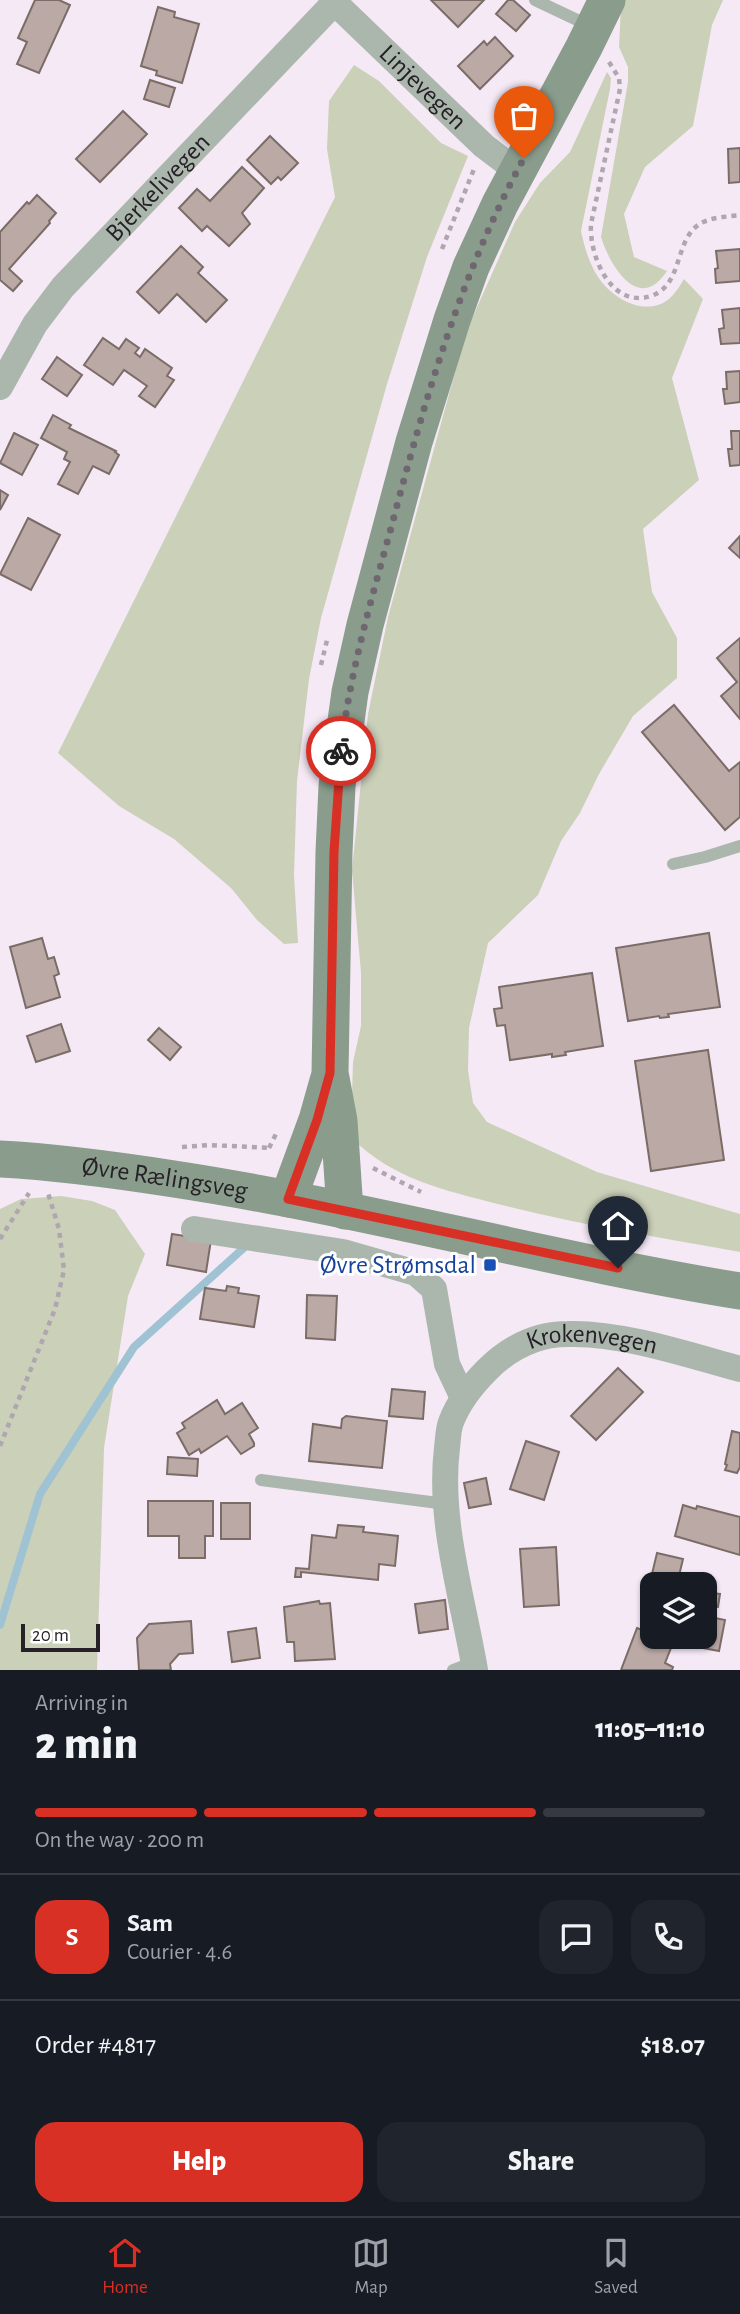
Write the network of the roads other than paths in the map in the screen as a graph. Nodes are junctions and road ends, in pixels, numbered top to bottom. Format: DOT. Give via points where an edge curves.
graph roads {
  1 [pos="536,0"];
  2 [pos="333,1"];
  3 [pos="595,25"];
  4 [pos="517,172"];
  5 [pos="0,387"];
  6 [pos="740,846"];
  7 [pos="673,864"];
  8 [pos="330,1073"];
  9 [pos="0,1159"];
  10 [pos="288,1199"];
  11 [pos="345,1211"];
  12 [pos="194,1229"];
  13 [pos="740,1291"];
  14 [pos="740,1369"];
  15 [pos="463,1398"];
  16 [pos="261,1480"];
  17 [pos="446,1504"];
  18 [pos="467,1667"];
  1 -- 3 [label="lane"];
  2 -- 4 [label="street, Linjevegen"];
  2 -- 5 [label="street, Bjerkelivegen" via="63,287 35,324"];
  3 -- 4 [label="main road"];
  4 -- 8 [label="main road" via="471,267 442,349 349,692 337,786"];
  6 -- 7 [label="lane"];
  8 -- 10 [label="main road"];
  8 -- 11 [label="main road" via="339,1121"];
  9 -- 10 [label="main road, Øvre Rælingsveg" via="122,1171"];
  10 -- 11 [label="main road, Øvre Rælingsveg"];
  11 -- 13 [label="main road, Øvre Rælingsveg"];
  12 -- 15 [label="street" via="342,1252 416,1273 434,1289 447,1364"];
  14 -- 15 [label="street, Krokenvegen" via="609,1336 566,1334 532,1340 502,1355"];
  15 -- 17 [label="street, Krokenvegen" via="450,1424"];
  16 -- 17 [label="lane"];
  17 -- 18 [label="street, Krokenvegen"];
}
